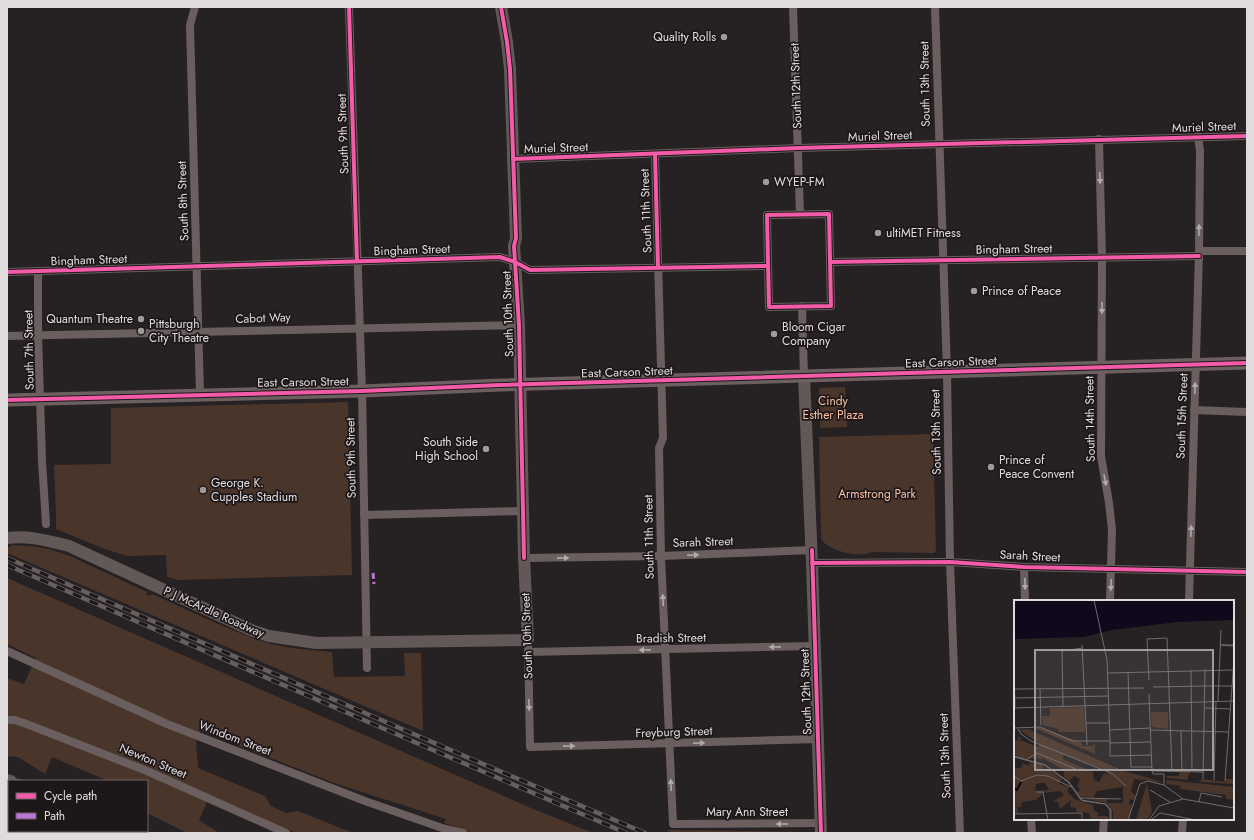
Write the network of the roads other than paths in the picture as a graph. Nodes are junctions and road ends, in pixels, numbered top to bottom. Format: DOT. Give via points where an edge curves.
graph roads {
  1 [pos="195,7"];
  2 [pos="349,7"];
  3 [pos="500,7"];
  4 [pos="794,7"];
  5 [pos="935,7"];
  6 [pos="1198,136"];
  7 [pos="1247,136"];
  8 [pos="1099,139"];
  9 [pos="938,144"];
  10 [pos="798,148"];
  11 [pos="655,154"];
  12 [pos="513,159"];
  13 [pos="800,214"];
  14 [pos="1247,251"];
  15 [pos="1199,253"];
  16 [pos="1102,258"];
  17 [pos="943,260"];
  18 [pos="357,261"];
  19 [pos="516,262"];
  20 [pos="830,262"];
  21 [pos="197,266"];
  22 [pos="768,266"];
  23 [pos="658,267"];
  24 [pos="38,271"];
  25 [pos="7,272"];
  26 [pos="802,306"];
  27 [pos="519,325"];
  28 [pos="359,328"];
  29 [pos="199,332"];
  30 [pos="38,335"];
  31 [pos="7,336"];
  32 [pos="1247,363"];
  33 [pos="1196,364"];
  34 [pos="1101,367"];
  35 [pos="947,372"];
  36 [pos="804,376"];
  37 [pos="662,381"];
  38 [pos="520,384"];
  39 [pos="362,391"];
  40 [pos="200,394"];
  41 [pos="7,400"];
  42 [pos="40,400"];
  43 [pos="1194,410"];
  44 [pos="1247,412"];
  45 [pos="523,511"];
  46 [pos="364,515"];
  47 [pos="46,524"];
  48 [pos="7,538"];
  49 [pos="812,550"];
  50 [pos="661,556"];
  51 [pos="524,558"];
  52 [pos="812,562"];
  53 [pos="950,562"];
  54 [pos="1024,567"];
  55 [pos="1111,569"];
  56 [pos="1190,570"];
  57 [pos="1247,572"];
  58 [pos="1025,600"];
  59 [pos="1110,600"];
  60 [pos="1189,600"];
  61 [pos="528,640"];
  62 [pos="367,643"];
  63 [pos="814,646"];
  64 [pos="665,650"];
  65 [pos="7,651"];
  66 [pos="528,652"];
  67 [pos="367,668"];
  68 [pos="7,720"];
  69 [pos="818,739"];
  70 [pos="669,744"];
  71 [pos="530,747"];
  72 [pos="1031,820"];
  73 [pos="1104,820"];
  74 [pos="1183,820"];
  75 [pos="673,824"];
  76 [pos="821,828"];
  77 [pos="286,833"];
  78 [pos="462,833"];
  79 [pos="960,833"];
  80 [pos="1032,833"];
  81 [pos="1103,833"];
  82 [pos="1182,833"];
  1 -- 21 [label="street, South 8th Street" via="190,25"];
  2 -- 18 [label="street, South 9th Street"];
  3 -- 12 [label="main road, South 10th Street" via="510,69"];
  4 -- 10 [label="street, South 12th Street"];
  5 -- 9 [label="street, South 13th Street"];
  6 -- 7 [label="street, Muriel Street"];
  6 -- 8 [label="street, Muriel Street"];
  15 -- 6 [label="street, South 15th Street, one-way"];
  8 -- 9 [label="street, Muriel Street"];
  8 -- 16 [label="street, South 14th Street, one-way"];
  9 -- 10 [label="street, Muriel Street"];
  9 -- 17 [label="street, South 13th Street"];
  10 -- 11 [label="street, Muriel Street"];
  10 -- 13 [label="street, South 12th Street"];
  11 -- 12 [label="street, Muriel Street"];
  11 -- 23 [label="street, South 11th Street"];
  12 -- 19 [label="main road, South 10th Street"];
  13 -- 20 [label="street" via="829,214"];
  13 -- 22 [label="street" via="767,215"];
  14 -- 15 [label="street, Bingham Street"];
  15 -- 16 [label="street, Bingham Street"];
  15 -- 33 [label="street, South 15th Street"];
  16 -- 17 [label="street, Bingham Street"];
  16 -- 34 [label="street, South 14th Street, one-way"];
  17 -- 20 [label="street, Bingham Street"];
  17 -- 35 [label="street, South 13th Street"];
  18 -- 19 [label="street, Bingham Street" via="500,257"];
  18 -- 21 [label="street, Bingham Street"];
  18 -- 28 [label="street, South 9th Street"];
  19 -- 23 [label="street, Bingham Street" via="530,270"];
  19 -- 27 [label="main road, South 10th Street"];
  20 -- 26 [label="street" via="831,306"];
  21 -- 24 [label="street, Bingham Street"];
  21 -- 29 [label="street, South 8th Street"];
  22 -- 23 [label="street, Bingham Street"];
  22 -- 26 [label="street" via="769,307"];
  23 -- 37 [label="street, South 11th Street"];
  24 -- 25 [label="street, Bingham Street"];
  24 -- 30 [label="street, South 7th Street"];
  26 -- 36 [label="street, South 12th Street"];
  27 -- 28 [label="street, Cabot Way"];
  27 -- 38 [label="main road, South 10th Street"];
  28 -- 29 [label="street, Cabot Way"];
  28 -- 39 [label="street, South 9th Street"];
  29 -- 30 [label="street, Cabot Way"];
  29 -- 40 [label="street, South 8th Street"];
  30 -- 31 [label="street, Cabot Way"];
  30 -- 42 [label="street, South 7th Street"];
  32 -- 33 [label="main road, East Carson Street"];
  33 -- 34 [label="main road, East Carson Street"];
  43 -- 33 [label="street, South 15th Street, one-way"];
  34 -- 35 [label="main road, East Carson Street"];
  34 -- 55 [label="street, South 14th Street, one-way" via="1101,456 1112,530"];
  35 -- 36 [label="main road, East Carson Street"];
  35 -- 53 [label="street, South 13th Street"];
  36 -- 37 [label="main road, East Carson Street"];
  36 -- 49 [label="main road, South 12th Street"];
  37 -- 38 [label="main road, East Carson Street"];
  37 -- 50 [label="street, South 11th Street" via="663,438 659,448"];
  38 -- 39 [label="main road, East Carson Street"];
  38 -- 45 [label="main road, South 10th Street"];
  39 -- 40 [label="main road, East Carson Street"];
  39 -- 46 [label="street, South 9th Street"];
  40 -- 42 [label="main road, East Carson Street"];
  41 -- 42 [label="main road, East Carson Street"];
  42 -- 47 [label="street, South 7th Street"];
  43 -- 44 [label="street"];
  56 -- 43 [label="street, South 15th Street, one-way"];
  45 -- 46 [label="street"];
  45 -- 51 [label="main road, South 10th Street"];
  46 -- 62 [label="street, South 9th Street"];
  48 -- 62 [label="main road, P J McArdle Roadway" via="38,538 68,546 251,630 270,636 316,643"];
  50 -- 49 [label="street, Sarah Street, one-way"];
  49 -- 52 [label="main road, South 12th Street"];
  51 -- 50 [label="street, Sarah Street, one-way"];
  64 -- 50 [label="street, South 11th Street, one-way"];
  51 -- 61 [label="main road, South 10th Street"];
  52 -- 53 [label="street, Sarah Street"];
  52 -- 63 [label="main road, South 12th Street"];
  53 -- 54 [label="street, Sarah Street"];
  53 -- 79 [label="street, South 13th Street"];
  54 -- 55 [label="street, Sarah Street"];
  54 -- 58 [label="street, one-way"];
  55 -- 56 [label="street, Sarah Street"];
  55 -- 59 [label="street, South 14th Street, one-way"];
  56 -- 57 [label="street, Sarah Street"];
  56 -- 60 [label="street, South 15th Street"];
  61 -- 62 [label="main road, P J McArdle Roadway"];
  61 -- 66 [label="street, South 10th Street"];
  62 -- 67 [label="street, South 9th Street"];
  63 -- 64 [label="street, Bradish Street, one-way"];
  63 -- 69 [label="main road, South 12th Street"];
  64 -- 66 [label="street, Bradish Street, one-way"];
  64 -- 70 [label="street, South 11th Street"];
  65 -- 78 [label="street, Windom Street" via="167,724 365,801 444,830"];
  66 -- 71 [label="street, South 10th Street, one-way"];
  68 -- 77 [label="street, Newton Street" via="24,723 147,771"];
  70 -- 69 [label="street, Freyburg Street, one-way"];
  69 -- 76 [label="main road, South 12th Street"];
  71 -- 70 [label="street, Freyburg Street, one-way"];
  75 -- 70 [label="street, South 11th Street, one-way"];
  72 -- 80 [label="street"];
  73 -- 81 [label="street"];
  74 -- 82 [label="street"];
  76 -- 75 [label="street, Mary Ann Street, one-way"];
}
